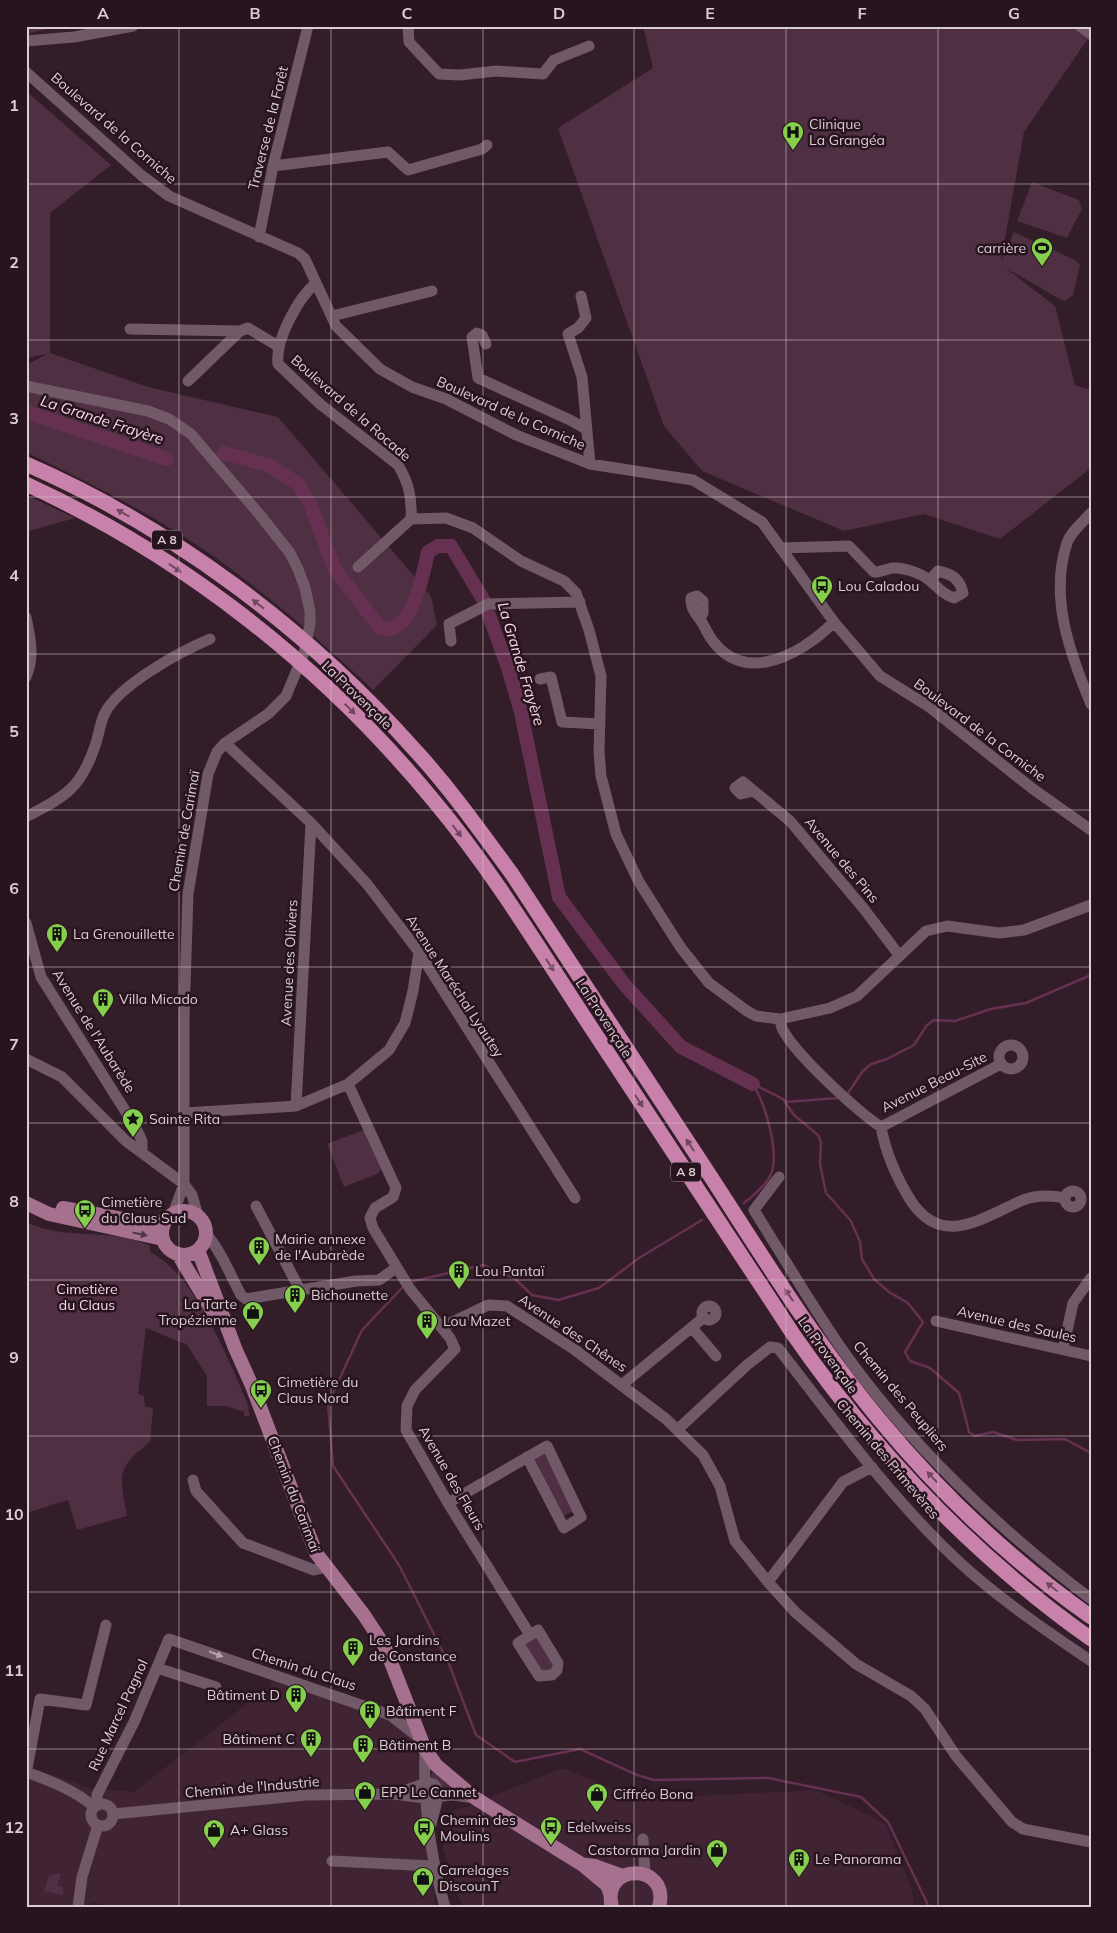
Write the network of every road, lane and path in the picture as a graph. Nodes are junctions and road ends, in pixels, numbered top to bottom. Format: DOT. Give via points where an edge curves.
graph roads {
  1 [pos="133,26"];
  2 [pos="308,26"];
  3 [pos="408,26"];
  4 [pos="1080,26"];
  5 [pos="1091,34"];
  6 [pos="26,41"];
  7 [pos="589,46"];
  8 [pos="26,72"];
  9 [pos="487,145"];
  10 [pos="273,166"];
  11 [pos="259,237"];
  12 [pos="316,283"];
  13 [pos="432,291"];
  14 [pos="581,296"];
  15 [pos="332,316"];
  16 [pos="130,330"];
  17 [pos="240,331"];
  18 [pos="486,344"];
  19 [pos="278,346"];
  20 [pos="188,382"];
  21 [pos="26,386"];
  22 [pos="586,429"];
  23 [pos="26,464"];
  24 [pos="590,464"];
  25 [pos="26,484"];
  26 [pos="1091,514"];
  27 [pos="411,519"];
  28 [pos="781,548"];
  29 [pos="358,567"];
  30 [pos="930,580"];
  31 [pos="580,602"];
  32 [pos="26,617"];
  33 [pos="700,619"];
  34 [pos="834,622"];
  35 [pos="210,639"];
  36 [pos="451,641"];
  37 [pos="29,652"];
  38 [pos="26,677"];
  39 [pos="540,679"];
  40 [pos="1091,704"];
  41 [pos="600,724"];
  42 [pos="225,743"];
  43 [pos="754,791"];
  44 [pos="26,818"];
  45 [pos="311,823"];
  46 [pos="1091,830"];
  47 [pos="1091,905"];
  48 [pos="26,923"];
  49 [pos="419,952"];
  50 [pos="899,955"];
  51 [pos="780,1019"];
  52 [pos="26,1058"];
  53 [pos="1001,1064"];
  54 [pos="348,1084"];
  55 [pos="296,1106"];
  56 [pos="185,1113"];
  57 [pos="880,1127"];
  58 [pos="142,1152"];
  59 [pos="779,1177"];
  60 [pos="184,1184"];
  61 [pos="575,1198"];
  62 [pos="1064,1198"];
  63 [pos="26,1202"];
  64 [pos="256,1206"];
  65 [pos="198,1216"];
  66 [pos="169,1218"];
  67 [pos="206,1234"];
  68 [pos="164,1239"];
  69 [pos="198,1250"];
  70 [pos="178,1254"];
  71 [pos="396,1268"];
  72 [pos="1091,1278"];
  73 [pos="300,1290"];
  74 [pos="703,1318"];
  75 [pos="936,1321"];
  76 [pos="442,1327"];
  77 [pos="693,1329"];
  78 [pos="235,1348"];
  79 [pos="1063,1349"];
  80 [pos="716,1356"];
  81 [pos="1091,1356"];
  82 [pos="623,1384"];
  83 [pos="677,1430"];
  84 [pos="528,1457"];
  85 [pos="872,1467"];
  86 [pos="193,1480"];
  87 [pos="448,1503"];
  88 [pos="326,1567"];
  89 [pos="768,1582"];
  90 [pos="1091,1599"];
  91 [pos="1091,1617"];
  92 [pos="106,1625"];
  93 [pos="530,1635"];
  94 [pos="169,1639"];
  95 [pos="1091,1639"];
  96 [pos="1091,1661"];
  97 [pos="157,1668"];
  98 [pos="216,1687"];
  99 [pos="424,1744"];
  100 [pos="436,1764"];
  101 [pos="26,1773"];
  102 [pos="426,1783"];
  103 [pos="394,1794"];
  104 [pos="431,1798"];
  105 [pos="475,1798"];
  106 [pos="95,1806"];
  107 [pos="112,1814"];
  108 [pos="98,1824"];
  109 [pos="642,1839"];
  110 [pos="1091,1842"];
  111 [pos="332,1861"];
  112 [pos="583,1865"];
  113 [pos="433,1866"];
  114 [pos="645,1874"];
  115 [pos="623,1876"];
  116 [pos="611,1900"];
  117 [pos="662,1904"];
  118 [pos="78,1907"];
  119 [pos="445,1907"];
  1 -- 6 [label="street" via="74,37"];
  2 -- 10 [label="street, Traverse de la Forêt"];
  3 -- 7 [label="street" via="409,42 439,74 496,71 542,74 554,60"];
  4 -- 5 [label="street"];
  8 -- 11 [label="street, Boulevard de la Corniche" via="169,196"];
  9 -- 10 [label="street" via="482,150 408,170 388,152"];
  10 -- 11 [label="street, Traverse de la Forêt"];
  11 -- 12 [label="street, Boulevard de la Corniche" via="298,253 305,259"];
  12 -- 15 [label="street, Boulevard de la Corniche"];
  12 -- 19 [label="street, Boulevard de la Rocade" via="307,290"];
  13 -- 15 [label="street"];
  14 -- 22 [label="street" via="586,318 568,334 582,377"];
  15 -- 24 [label="street, Boulevard de la Corniche" via="336,326 380,369 516,435"];
  16 -- 17 [label="street"];
  17 -- 19 [label="street" via="248,328"];
  17 -- 20 [label="street"];
  18 -- 22 [label="street" via="482,335 476,333 472,337 478,378"];
  19 -- 27 [label="street, Boulevard de la Rocade" via="278,364 286,374 398,465 406,478 412,500"];
  21 -- 42 [label="street, Chemin de Carimaï" via="148,411 174,422 206,450 290,553 306,588 310,611 304,653 294,683 277,708"];
  22 -- 24 [label="street"];
  91 -- 23 [label="highway, La Provençale / A 8, one-way" via="993,1538 879,1419 815,1335 517,883 476,825 414,749 328,662 256,603 123,513"];
  24 -- 28 [label="street, Boulevard de la Corniche" via="693,480 762,522"];
  25 -- 95 [label="highway, La Provençale / A 8, one-way" via="124,535 222,600 315,676 406,768 500,890 793,1334 845,1405 915,1487 955,1526 1030,1592"];
  26 -- 40 [label="street" via="1067,541 1061,589 1066,639"];
  27 -- 29 [label="street"];
  27 -- 31 [label="street" via="446,518 473,528 521,560 564,581"];
  28 -- 30 [label="street" via="849,546 874,572 893,568"];
  28 -- 34 [label="street, Boulevard de la Corniche"];
  31 -- 36 [label="street" via="485,605 449,624"];
  31 -- 41 [label="street" via="601,676"];
  32 -- 37 [label="street" via="32,643"];
  33 -- 34 [label="street" via="721,653 744,662 774,660 799,651"];
  34 -- 46 [label="street, Boulevard de la Corniche" via="880,676 928,706"];
  35 -- 44 [label="street" via="131,682 105,712 87,768 72,790"];
  37 -- 38 [label="street"];
  39 -- 41 [label="street" via="551,677 562,722"];
  41 -- 51 [label="street" via="601,776 607,803 616,834 639,882 681,948 709,983 756,1016"];
  42 -- 45 [label="street, Avenue Maréchal Lyautey"];
  42 -- 56 [label="street, Chemin de Carimaï" via="208,774 188,894"];
  43 -- 50 [label="street, Avenue des Pins" via="790,821"];
  45 -- 49 [label="street, Avenue Maréchal Lyautey" via="367,884"];
  45 -- 55 [label="street, Avenue des Oliviers"];
  47 -- 50 [label="street" via="1024,930 999,933 947,926 926,931"];
  48 -- 58 [label="street, Avenue de l'Aubarède" via="41,977 136,1128"];
  49 -- 54 [label="street" via="405,1023 389,1050"];
  49 -- 61 [label="street, Avenue Maréchal Lyautey"];
  50 -- 51 [label="street" via="857,996 830,1008"];
  51 -- 57 [label="street" via="782,1030 803,1055 863,1115"];
  52 -- 58 [label="street" via="62,1077 126,1141"];
  53 -- 57 [label="street, Avenue Beau-Site"];
  54 -- 55 [label="street"];
  54 -- 71 [label="street, Avenue des Fleurs" via="396,1188 393,1197 375,1208 370,1218"];
  55 -- 56 [label="street"];
  56 -- 60 [label="street, Chemin de Carimaï"];
  57 -- 62 [label="street" via="893,1170 918,1212 934,1224 952,1228 998,1214 1024,1200 1049,1195"];
  58 -- 60 [label="street"];
  59 -- 90 [label="street, Chemin des Peupliers" via="754,1210 849,1358 942,1466 1020,1541"];
  60 -- 65 [label="street" via="192,1196"];
  60 -- 66 [label="street, Chemin de Carimaï"];
  63 -- 66 [label="main road" via="149,1224"];
  63 -- 68 [label="main road, one-way" via="50,1214"];
  64 -- 73 [label="street"];
  65 -- 66 [label="main road" via="186,1211"];
  65 -- 67 [label="main road" via="205,1224"];
  66 -- 68 [label="main road" via="162,1233"];
  67 -- 69 [label="main road"];
  67 -- 73 [label="street" via="221,1252 241,1296 246,1299"];
  68 -- 70 [label="main road"];
  69 -- 70 [label="main road"];
  69 -- 78 [label="main road, Chemin du Carimaï"];
  70 -- 78 [label="main road, Chemin du Carimaï"];
  71 -- 73 [label="street" via="379,1280"];
  71 -- 76 [label="street, Avenue des Fleurs"];
  72 -- 79 [label="street" via="1073,1303"];
  74 -- 77 [label="street"];
  75 -- 79 [label="street, Avenue des Saules"];
  76 -- 82 [label="street, Avenue des Chênes" via="488,1305 507,1306"];
  76 -- 87 [label="street, Avenue des Fleurs" via="455,1349 415,1390 407,1406 406,1430"];
  77 -- 80 [label="street"];
  77 -- 82 [label="street"];
  78 -- 88 [label="main road, Chemin du Carimaï" via="265,1418 306,1532"];
  79 -- 81 [label="street, Avenue des Saules"];
  82 -- 83 [label="street, Avenue des Chênes"];
  83 -- 85 [label="street, Chemin des Primevères" via="770,1346 778,1348"];
  83 -- 89 [label="street, Avenue des Chênes" via="703,1455 720,1486 735,1541"];
  84 -- 84 [label="street" via="564,1528 580,1517 547,1446"];
  84 -- 87 [label="street"];
  85 -- 89 [label="street" via="843,1482"];
  85 -- 96 [label="street, Chemin des Primevères" via="959,1562 1010,1604"];
  86 -- 88 [label="street" via="196,1491 243,1544 314,1570"];
  87 -- 93 [label="street, Avenue des Fleurs"];
  88 -- 99 [label="main road, Chemin du Carimaï" via="385,1647"];
  89 -- 110 [label="street, Avenue des Chênes" via="795,1612 856,1664 911,1696 925,1709 956,1756 1012,1822 1023,1829"];
  92 -- 101 [label="street" via="86,1704 40,1699"];
  94 -- 97 [label="street, Rue Marcel Pagnol"];
  94 -- 99 [label="street, Chemin du Claus, one-way" via="390,1715"];
  97 -- 98 [label="street"];
  97 -- 106 [label="street, Rue Marcel Pagnol" via="97,1795"];
  99 -- 100 [label="main road, Chemin du Carimaï"];
  99 -- 102 [label="street"];
  100 -- 102 [label="street" via="429,1770"];
  100 -- 105 [label="main road, Chemin du Carimaï"];
  101 -- 106 [label="street" via="62,1786"];
  102 -- 103 [label="street"];
  102 -- 104 [label="street" via="437,1787"];
  103 -- 104 [label="street"];
  103 -- 107 [label="street, Chemin de l'Industrie" via="306,1795"];
  104 -- 105 [label="street" via="453,1795"];
  104 -- 113 [label="street" via="429,1833"];
  105 -- 112 [label="main road, Chemin du Carimaï"];
  106 -- 107 [label="street" via="107,1805"];
  106 -- 108 [label="street" via="91,1817"];
  107 -- 108 [label="street" via="108,1823"];
  108 -- 118 [label="street" via="82,1877"];
  109 -- 114 [label="street"];
  111 -- 113 [label="street"];
  112 -- 115 [label="main road, Chemin du Carimaï"];
  112 -- 116 [label="main road, Chemin du Carimaï" via="607,1885"];
  113 -- 119 [label="street"];
  114 -- 115 [label="main road"];
  114 -- 117 [label="main road" via="658,1886"];
  115 -- 116 [label="main road" via="617,1880"];
}
